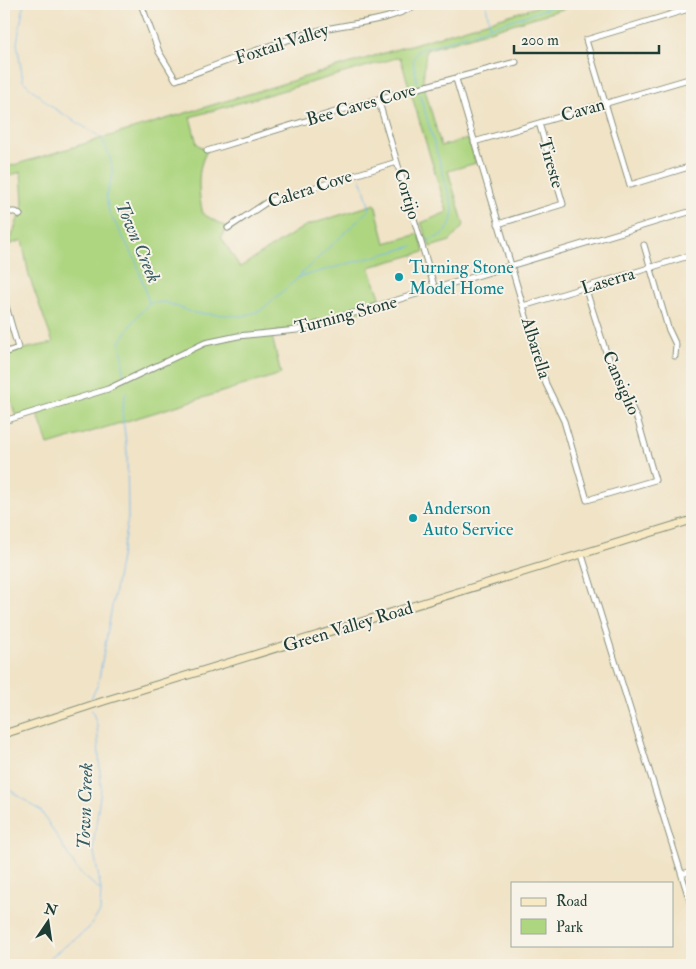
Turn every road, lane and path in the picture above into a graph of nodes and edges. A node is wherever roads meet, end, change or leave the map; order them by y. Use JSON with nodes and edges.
{"nodes":[{"id":1,"x":141,"y":4,"type":"edge"},
{"id":2,"x":417,"y":4,"type":"edge"},
{"id":3,"x":692,"y":8,"type":"edge"},
{"id":4,"x":516,"y":62,"type":"dead end"},
{"id":5,"x":692,"y":78,"type":"edge"},
{"id":6,"x":456,"y":79,"type":"junction"},
{"id":7,"x":378,"y":99,"type":"junction"},
{"id":8,"x":604,"y":104,"type":"junction"},
{"id":9,"x":539,"y":123,"type":"junction"},
{"id":10,"x":474,"y":142,"type":"junction"},
{"id":11,"x":207,"y":151,"type":"dead end"},
{"id":12,"x":397,"y":162,"type":"junction"},
{"id":13,"x":692,"y":166,"type":"edge"},
{"id":14,"x":4,"y":212,"type":"edge"},
{"id":15,"x":692,"y":212,"type":"edge"},
{"id":16,"x":20,"y":215,"type":"dead end"},
{"id":17,"x":498,"y":224,"type":"junction"},
{"id":18,"x":228,"y":228,"type":"dead end"},
{"id":19,"x":644,"y":245,"type":"dead end"},
{"id":20,"x":692,"y":256,"type":"edge"},
{"id":21,"x":511,"y":266,"type":"junction"},
{"id":22,"x":650,"y":268,"type":"junction"},
{"id":23,"x":585,"y":287,"type":"junction"},
{"id":24,"x":435,"y":289,"type":"junction"},
{"id":25,"x":4,"y":299,"type":"edge"},
{"id":26,"x":523,"y":306,"type":"junction"},
{"id":27,"x":4,"y":353,"type":"edge"},
{"id":28,"x":676,"y":356,"type":"dead end"},
{"id":29,"x":4,"y":421,"type":"edge"},
{"id":30,"x":587,"y":500,"type":"joint"},
{"id":31,"x":692,"y":520,"type":"edge"},
{"id":32,"x":582,"y":555,"type":"junction"},
{"id":33,"x":4,"y":734,"type":"edge"},
{"id":34,"x":692,"y":871,"type":"edge"},
{"id":35,"x":682,"y":874,"type":"junction"},
{"id":36,"x":692,"y":908,"type":"edge"}],
"edges":[{"from":1,"to":2,"type":"street","name":"Foxtail Valley"},
{"from":3,"to":8,"type":"street"},
{"from":4,"to":6,"type":"street","name":"Bee Caves Cove"},
{"from":5,"to":8,"type":"street","name":"Cavan"},
{"from":6,"to":7,"type":"street","name":"Bee Caves Cove"},
{"from":6,"to":10,"type":"street","name":"Albarella"},
{"from":7,"to":11,"type":"street","name":"Bee Caves Cove"},
{"from":7,"to":12,"type":"street","name":"Cortijo"},
{"from":8,"to":9,"type":"street","name":"Cavan"},
{"from":8,"to":13,"type":"street"},
{"from":9,"to":10,"type":"street","name":"Cavan"},
{"from":9,"to":17,"type":"street","name":"Tireste"},
{"from":10,"to":17,"type":"street","name":"Albarella"},
{"from":12,"to":18,"type":"street","name":"Calera Cove"},
{"from":12,"to":24,"type":"street","name":"Cortijo"},
{"from":14,"to":16,"type":"street"},
{"from":15,"to":21,"type":"street","name":"Turning Stone"},
{"from":17,"to":21,"type":"street","name":"Albarella"},
{"from":19,"to":22,"type":"street"},
{"from":20,"to":22,"type":"street","name":"Laserra"},
{"from":21,"to":24,"type":"street","name":"Turning Stone"},
{"from":21,"to":26,"type":"street","name":"Albarella"},
{"from":22,"to":23,"type":"street","name":"Laserra"},
{"from":22,"to":28,"type":"street"},
{"from":23,"to":26,"type":"street","name":"Laserra"},
{"from":23,"to":30,"type":"street","name":"Cansiglio"},
{"from":24,"to":29,"type":"street","name":"Turning Stone"},
{"from":25,"to":27,"type":"street"},
{"from":26,"to":30,"type":"street","name":"Albarella"},
{"from":31,"to":32,"type":"street","name":"Green Valley Road"},
{"from":32,"to":33,"type":"street","name":"Green Valley Road"},
{"from":32,"to":35,"type":"street"},
{"from":34,"to":35,"type":"street"},
{"from":35,"to":36,"type":"street"}]}
